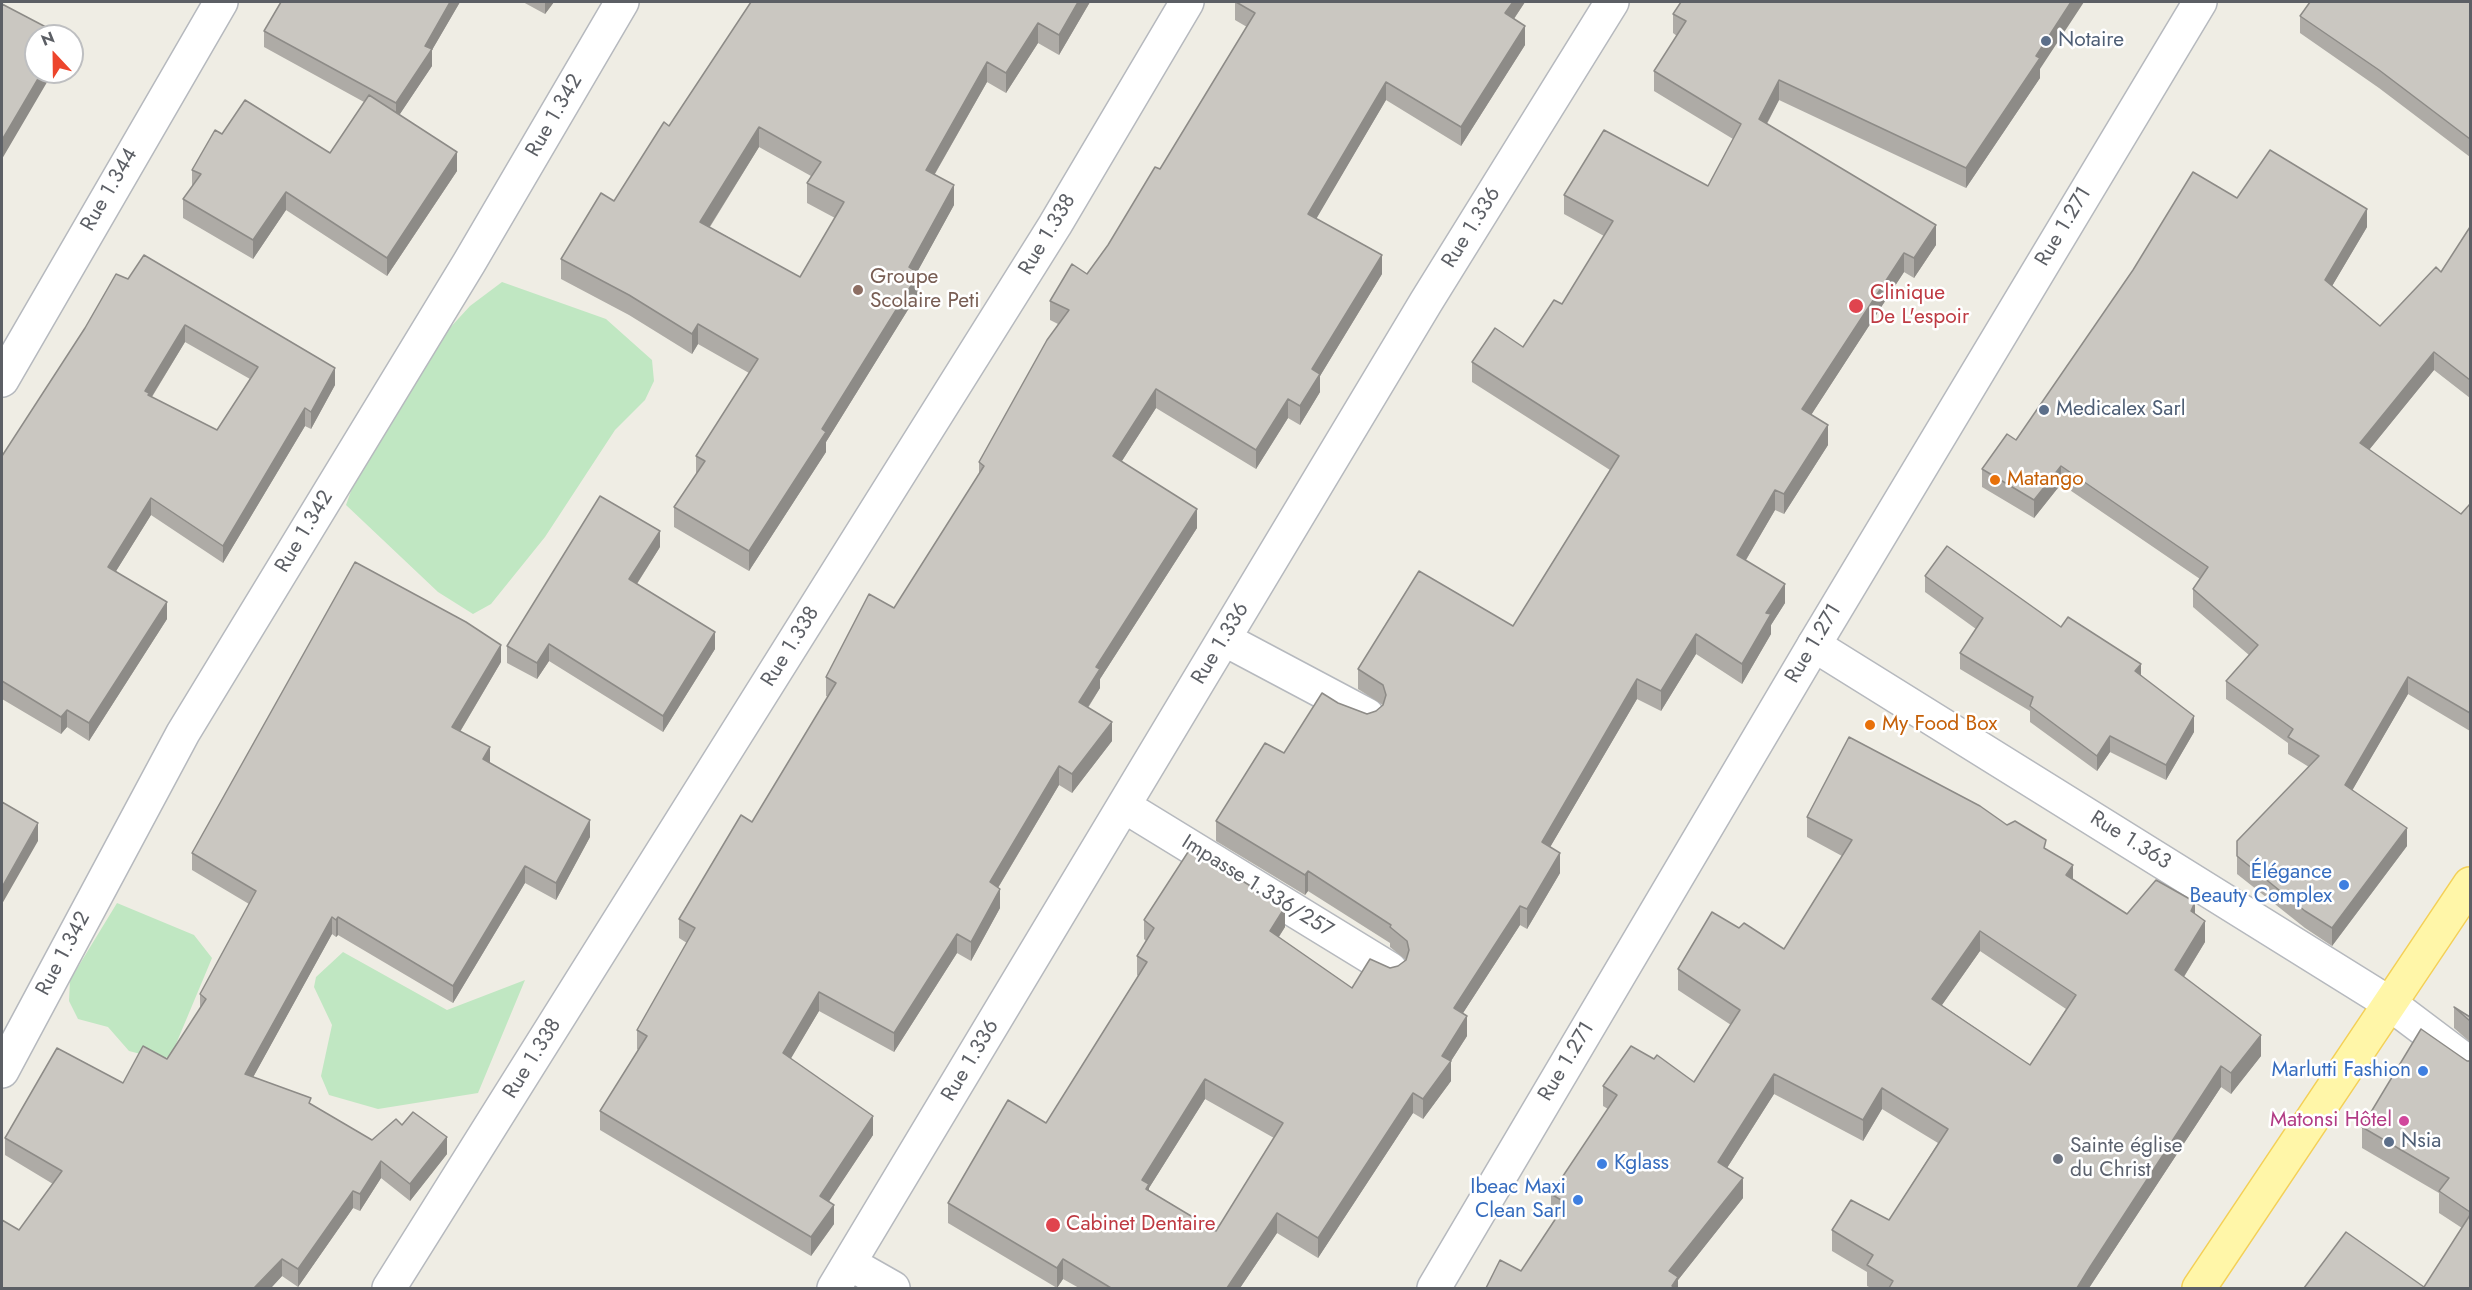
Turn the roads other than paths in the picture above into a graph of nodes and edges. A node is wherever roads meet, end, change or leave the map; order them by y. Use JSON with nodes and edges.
{"nodes":[{"id":1,"x":221,"y":2,"type":"edge"},
{"id":2,"x":622,"y":2,"type":"edge"},
{"id":3,"x":1187,"y":2,"type":"edge"},
{"id":4,"x":1612,"y":2,"type":"edge"},
{"id":5,"x":2200,"y":2,"type":"edge"},
{"id":6,"x":2,"y":380,"type":"edge"},
{"id":7,"x":1224,"y":639,"type":"junction"},
{"id":8,"x":1814,"y":645,"type":"junction"},
{"id":9,"x":1367,"y":715,"type":"edge"},
{"id":10,"x":1124,"y":806,"type":"junction"},
{"id":11,"x":2470,"y":884,"type":"edge"},
{"id":12,"x":1390,"y":969,"type":"edge"},
{"id":13,"x":2389,"y":1003,"type":"junction"},
{"id":14,"x":2470,"y":1064,"type":"edge"},
{"id":15,"x":2,"y":1071,"type":"edge"},
{"id":16,"x":841,"y":1276,"type":"edge"},
{"id":17,"x":389,"y":1288,"type":"edge"},
{"id":18,"x":893,"y":1288,"type":"edge"},
{"id":19,"x":1434,"y":1288,"type":"edge"},
{"id":20,"x":2199,"y":1288,"type":"edge"}],
"edges":[{"from":1,"to":6,"type":"street","name":"Rue 1.344"},
{"from":2,"to":15,"type":"street","name":"Rue 1.342"},
{"from":3,"to":17,"type":"street","name":"Rue 1.338"},
{"from":4,"to":7,"type":"street","name":"Rue 1.336"},
{"from":5,"to":8,"type":"street","name":"Rue 1.271"},
{"from":7,"to":9,"type":"street"},
{"from":7,"to":10,"type":"street","name":"Rue 1.336"},
{"from":8,"to":13,"type":"street","name":"Rue 1.363"},
{"from":8,"to":19,"type":"street","name":"Rue 1.271"},
{"from":10,"to":12,"type":"street","name":"Impasse 1.336/257"},
{"from":10,"to":16,"type":"street","name":"Rue 1.336"},
{"from":11,"to":13,"type":"main road"},
{"from":13,"to":14,"type":"street","name":"Rue 1.363"},
{"from":13,"to":20,"type":"main road"},
{"from":16,"to":18,"type":"street"}]}
